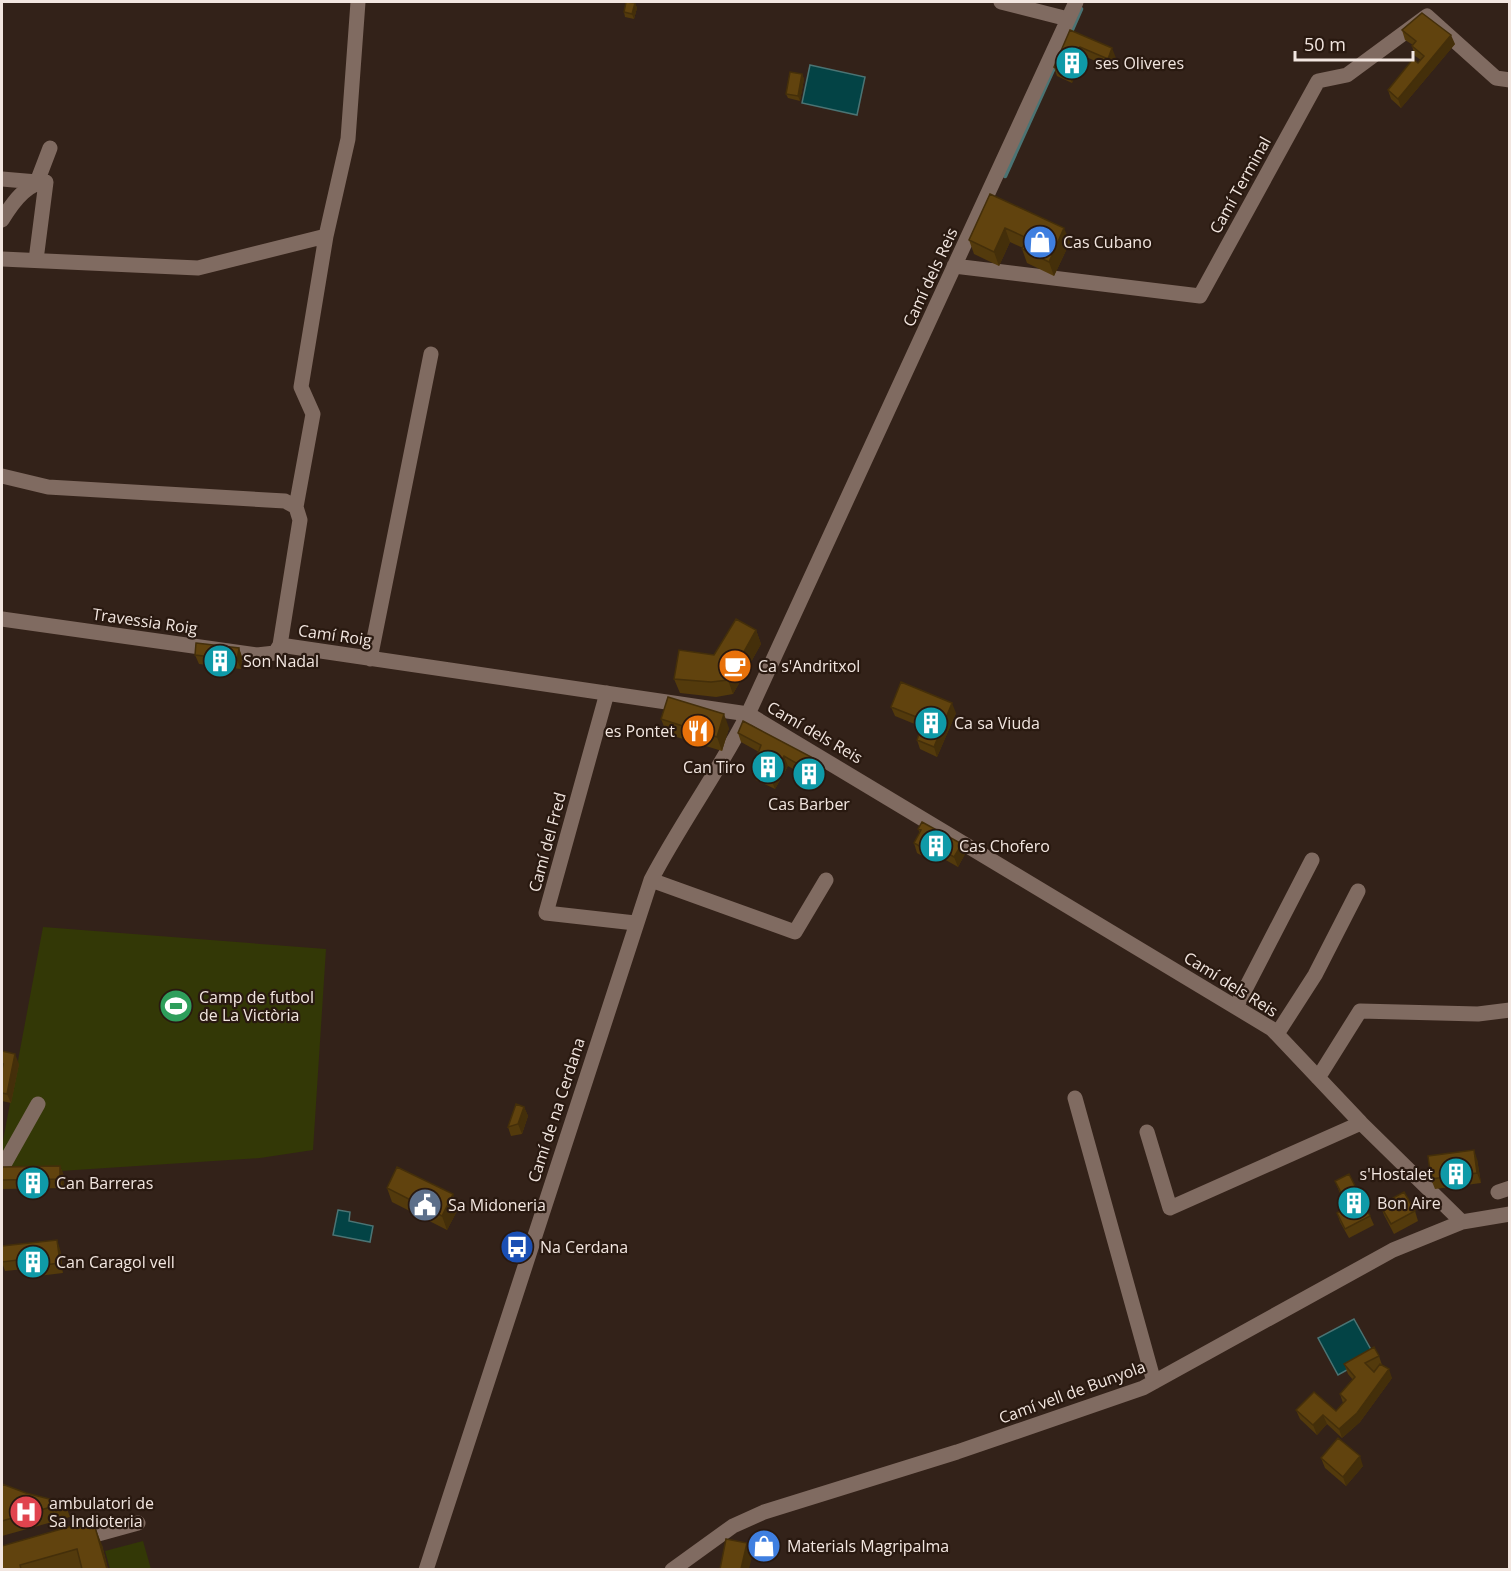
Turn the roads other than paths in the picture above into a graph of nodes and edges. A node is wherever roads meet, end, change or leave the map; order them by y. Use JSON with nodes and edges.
{"nodes":[{"id":1,"x":358,"y":2,"type":"edge"},
{"id":2,"x":1001,"y":2,"type":"edge"},
{"id":3,"x":1076,"y":2,"type":"edge"},
{"id":4,"x":1068,"y":19,"type":"junction"},
{"id":5,"x":1509,"y":80,"type":"edge"},
{"id":6,"x":50,"y":148,"type":"dead end"},
{"id":7,"x":2,"y":179,"type":"edge"},
{"id":8,"x":37,"y":182,"type":"junction"},
{"id":9,"x":2,"y":220,"type":"edge"},
{"id":10,"x":326,"y":236,"type":"junction"},
{"id":11,"x":2,"y":259,"type":"edge"},
{"id":12,"x":36,"y":260,"type":"junction"},
{"id":13,"x":954,"y":266,"type":"junction"},
{"id":14,"x":431,"y":354,"type":"dead end"},
{"id":15,"x":2,"y":477,"type":"edge"},
{"id":16,"x":296,"y":507,"type":"junction"},
{"id":17,"x":2,"y":619,"type":"edge"},
{"id":18,"x":280,"y":645,"type":"junction"},
{"id":19,"x":370,"y":658,"type":"junction"},
{"id":20,"x":606,"y":693,"type":"junction"},
{"id":21,"x":748,"y":714,"type":"junction"},
{"id":22,"x":1312,"y":860,"type":"dead end"},
{"id":23,"x":651,"y":880,"type":"junction"},
{"id":24,"x":826,"y":880,"type":"dead end"},
{"id":25,"x":1358,"y":891,"type":"dead end"},
{"id":26,"x":635,"y":923,"type":"junction"},
{"id":27,"x":1236,"y":1007,"type":"junction"},
{"id":28,"x":1509,"y":1010,"type":"edge"},
{"id":29,"x":1277,"y":1034,"type":"junction"},
{"id":30,"x":1318,"y":1078,"type":"junction"},
{"id":31,"x":1075,"y":1098,"type":"dead end"},
{"id":32,"x":38,"y":1104,"type":"dead end"},
{"id":33,"x":1360,"y":1123,"type":"junction"},
{"id":34,"x":1147,"y":1132,"type":"dead end"},
{"id":35,"x":2,"y":1168,"type":"edge"},
{"id":36,"x":1509,"y":1214,"type":"edge"},
{"id":37,"x":1462,"y":1222,"type":"junction"},
{"id":38,"x":1154,"y":1382,"type":"junction"},
{"id":39,"x":138,"y":1524,"type":"dead end"},
{"id":40,"x":68,"y":1542,"type":"edge"},
{"id":41,"x":426,"y":1569,"type":"edge"},
{"id":42,"x":672,"y":1569,"type":"edge"}],
"edges":[{"from":1,"to":10,"type":"street","name":"Camí Roig"},
{"from":2,"to":4,"type":"street"},
{"from":3,"to":4,"type":"street","name":"Camí dels Reis"},
{"from":4,"to":13,"type":"street","name":"Camí dels Reis"},
{"from":5,"to":13,"type":"street","name":"Camí Terminal"},
{"from":6,"to":8,"type":"street"},
{"from":7,"to":8,"type":"street"},
{"from":8,"to":9,"type":"street"},
{"from":8,"to":12,"type":"street"},
{"from":10,"to":12,"type":"street"},
{"from":10,"to":16,"type":"street","name":"Camí Roig"},
{"from":11,"to":12,"type":"street"},
{"from":13,"to":21,"type":"street","name":"Camí dels Reis"},
{"from":14,"to":19,"type":"street"},
{"from":15,"to":16,"type":"street"},
{"from":16,"to":18,"type":"street","name":"Camí Roig"},
{"from":17,"to":18,"type":"street","name":"Travessia Roig"},
{"from":18,"to":19,"type":"street","name":"Camí Roig"},
{"from":19,"to":20,"type":"street","name":"Camí Roig"},
{"from":20,"to":21,"type":"street","name":"Camí Roig"},
{"from":20,"to":26,"type":"street","name":"Camí del Fred"},
{"from":21,"to":23,"type":"street","name":"Camí de na Cerdana"},
{"from":21,"to":27,"type":"street","name":"Camí dels Reis"},
{"from":22,"to":27,"type":"street"},
{"from":23,"to":24,"type":"street"},
{"from":23,"to":26,"type":"street","name":"Camí de na Cerdana"},
{"from":25,"to":29,"type":"street"},
{"from":26,"to":41,"type":"street","name":"Camí de na Cerdana"},
{"from":27,"to":29,"type":"street","name":"Camí dels Reis"},
{"from":28,"to":30,"type":"street"},
{"from":29,"to":30,"type":"street","name":"Camí dels Reis"},
{"from":30,"to":33,"type":"street","name":"Camí dels Reis"},
{"from":31,"to":38,"type":"street"},
{"from":32,"to":35,"type":"street"},
{"from":33,"to":34,"type":"street"},
{"from":33,"to":37,"type":"street","name":"Camí dels Reis"},
{"from":36,"to":37,"type":"street","name":"Camí vell de Bunyola"},
{"from":37,"to":38,"type":"street","name":"Camí vell de Bunyola"},
{"from":38,"to":42,"type":"street","name":"Camí vell de Bunyola"},
{"from":39,"to":40,"type":"street"}]}
